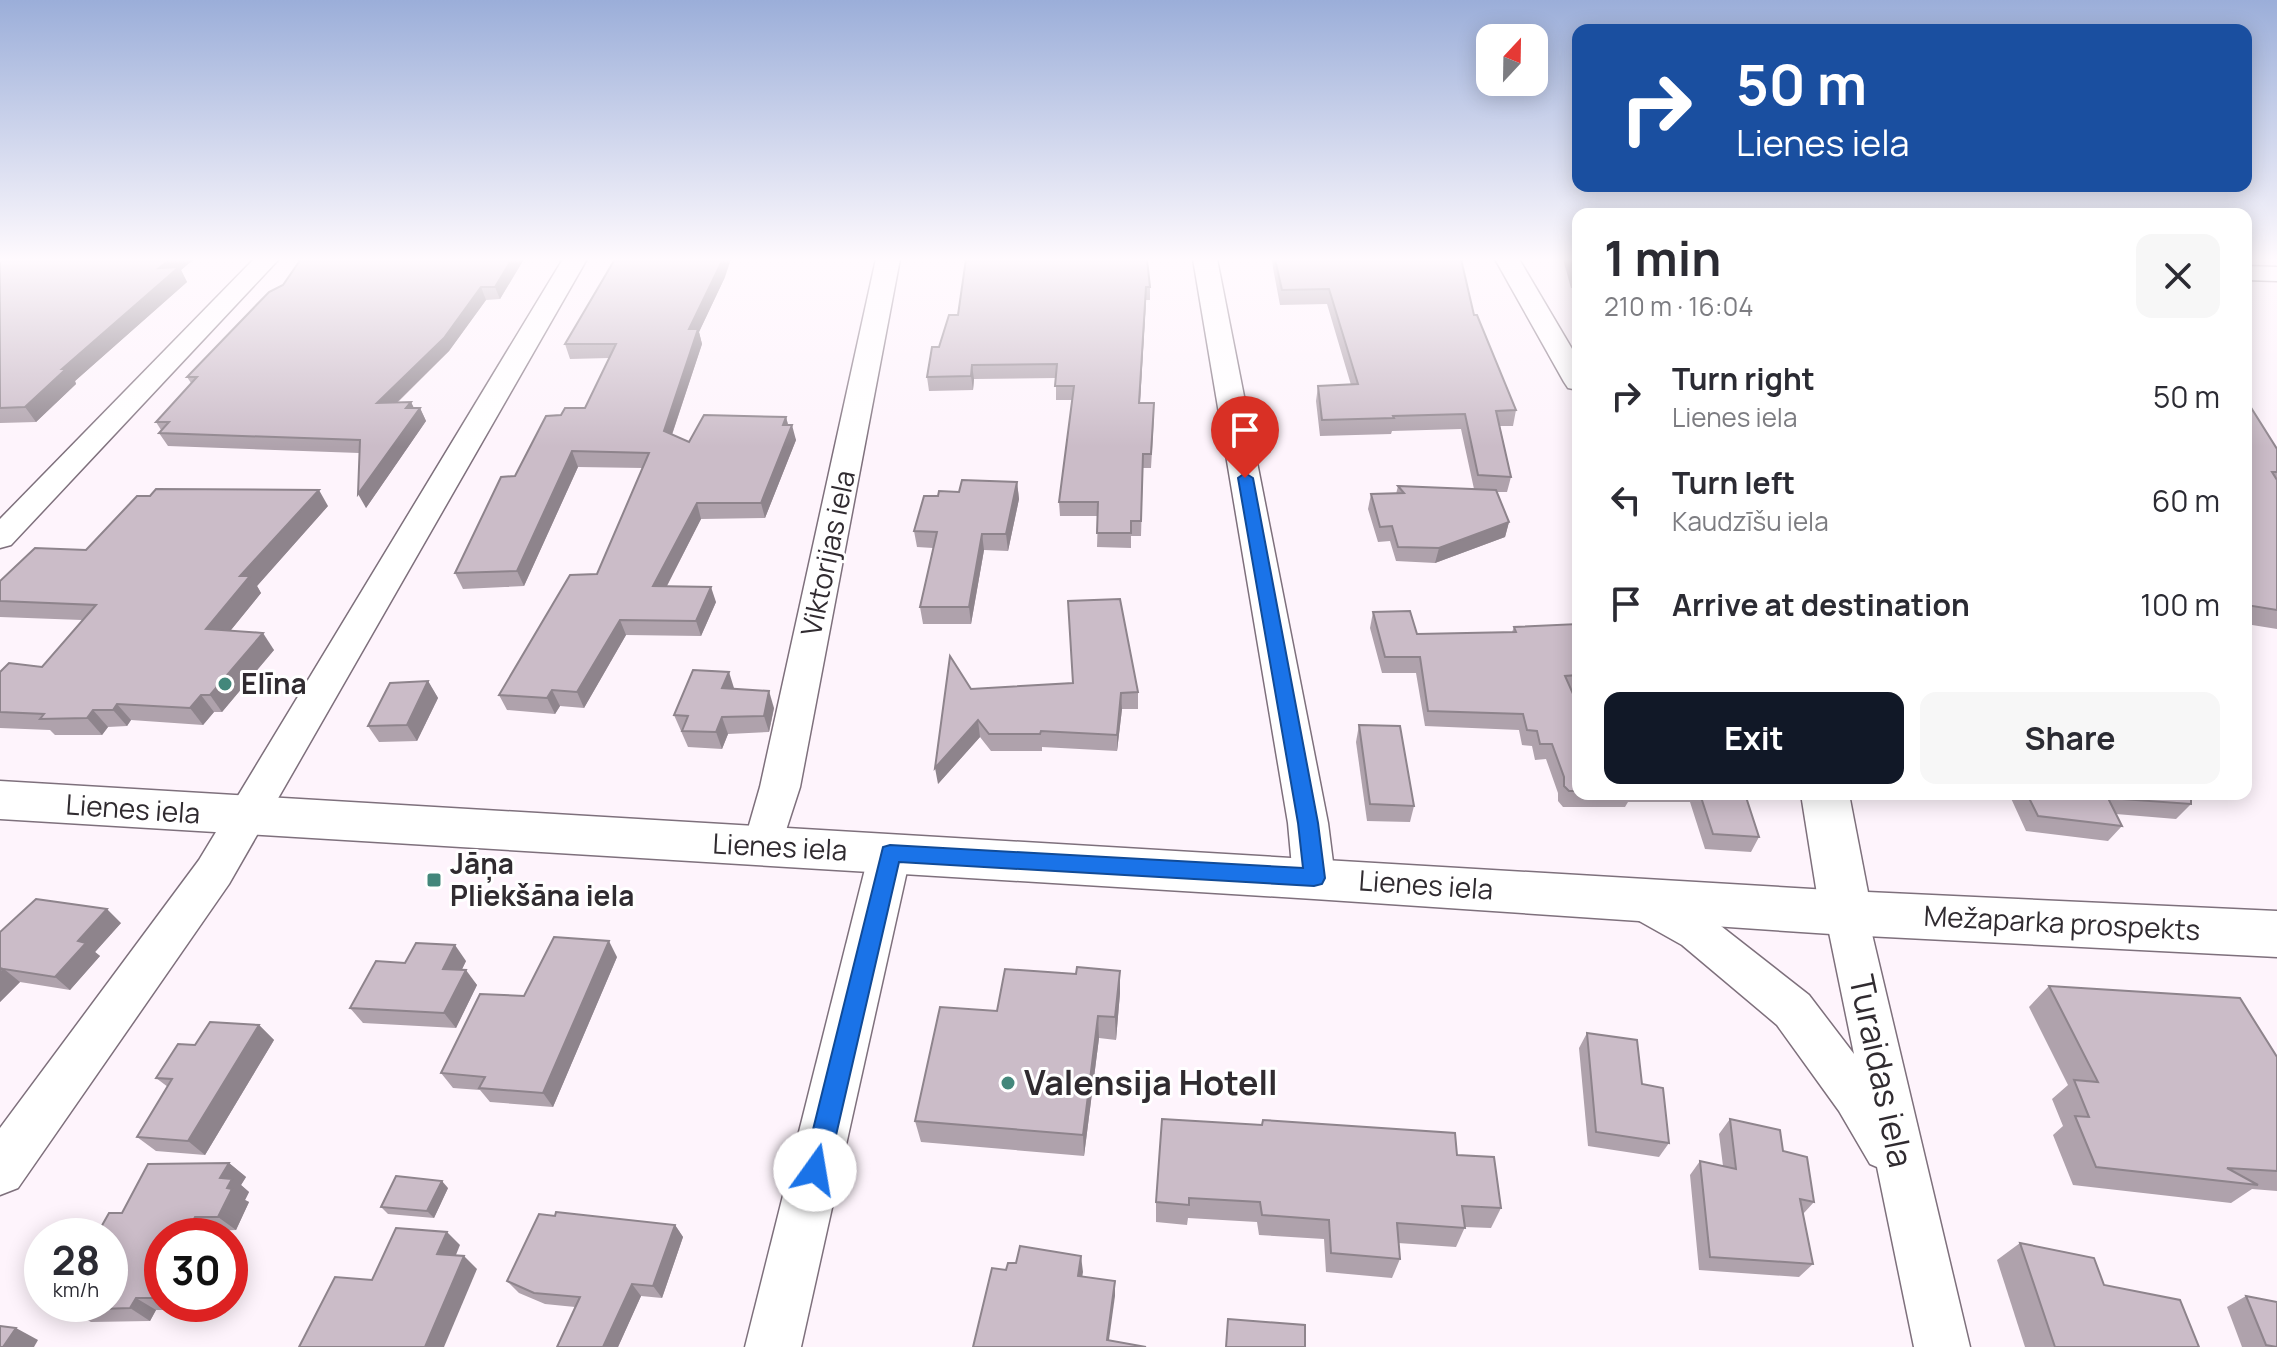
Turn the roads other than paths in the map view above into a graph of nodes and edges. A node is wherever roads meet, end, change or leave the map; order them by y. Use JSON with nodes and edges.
{"nodes":[{"id":1,"x":207,"y":322,"type":"edge"},
{"id":2,"x":538,"y":322,"type":"edge"},
{"id":3,"x":875,"y":322,"type":"edge"},
{"id":4,"x":1216,"y":322,"type":"edge"},
{"id":5,"x":1543,"y":322,"type":"edge"},
{"id":6,"x":1572,"y":372,"type":"edge"},
{"id":7,"x":0,"y":538,"type":"edge"},
{"id":8,"x":0,"y":800,"type":"edge"},
{"id":9,"x":1826,"y":800,"type":"edge"},
{"id":10,"x":245,"y":816,"type":"junction"},
{"id":11,"x":763,"y":846,"type":"junction"},
{"id":12,"x":890,"y":853,"type":"junction"},
{"id":13,"x":1314,"y":878,"type":"junction"},
{"id":14,"x":1638,"y":899,"type":"junction"},
{"id":15,"x":1846,"y":913,"type":"junction"},
{"id":16,"x":2277,"y":934,"type":"edge"},
{"id":17,"x":1902,"y":1169,"type":"junction"},
{"id":18,"x":0,"y":1170,"type":"edge"},
{"id":19,"x":773,"y":1347,"type":"edge"},
{"id":20,"x":1942,"y":1347,"type":"edge"}],
"edges":[{"from":1,"to":7,"type":"street"},
{"from":2,"to":10,"type":"street"},
{"from":3,"to":11,"type":"street","name":"Viktorijas iela"},
{"from":4,"to":13,"type":"street"},
{"from":5,"to":6,"type":"street"},
{"from":8,"to":10,"type":"main road","name":"Lienes iela"},
{"from":9,"to":15,"type":"main road","name":"Turaidas iela"},
{"from":10,"to":11,"type":"main road","name":"Lienes iela"},
{"from":10,"to":18,"type":"street"},
{"from":11,"to":12,"type":"main road","name":"Lienes iela"},
{"from":12,"to":13,"type":"main road","name":"Lienes iela"},
{"from":12,"to":19,"type":"street"},
{"from":13,"to":14,"type":"main road","name":"Lienes iela"},
{"from":14,"to":15,"type":"main road","name":"Lienes iela"},
{"from":14,"to":17,"type":"street"},
{"from":15,"to":16,"type":"main road","name":"Mežaparka prospekts"},
{"from":15,"to":17,"type":"street","name":"Turaidas iela"},
{"from":17,"to":20,"type":"street","name":"Turaidas iela"}]}
